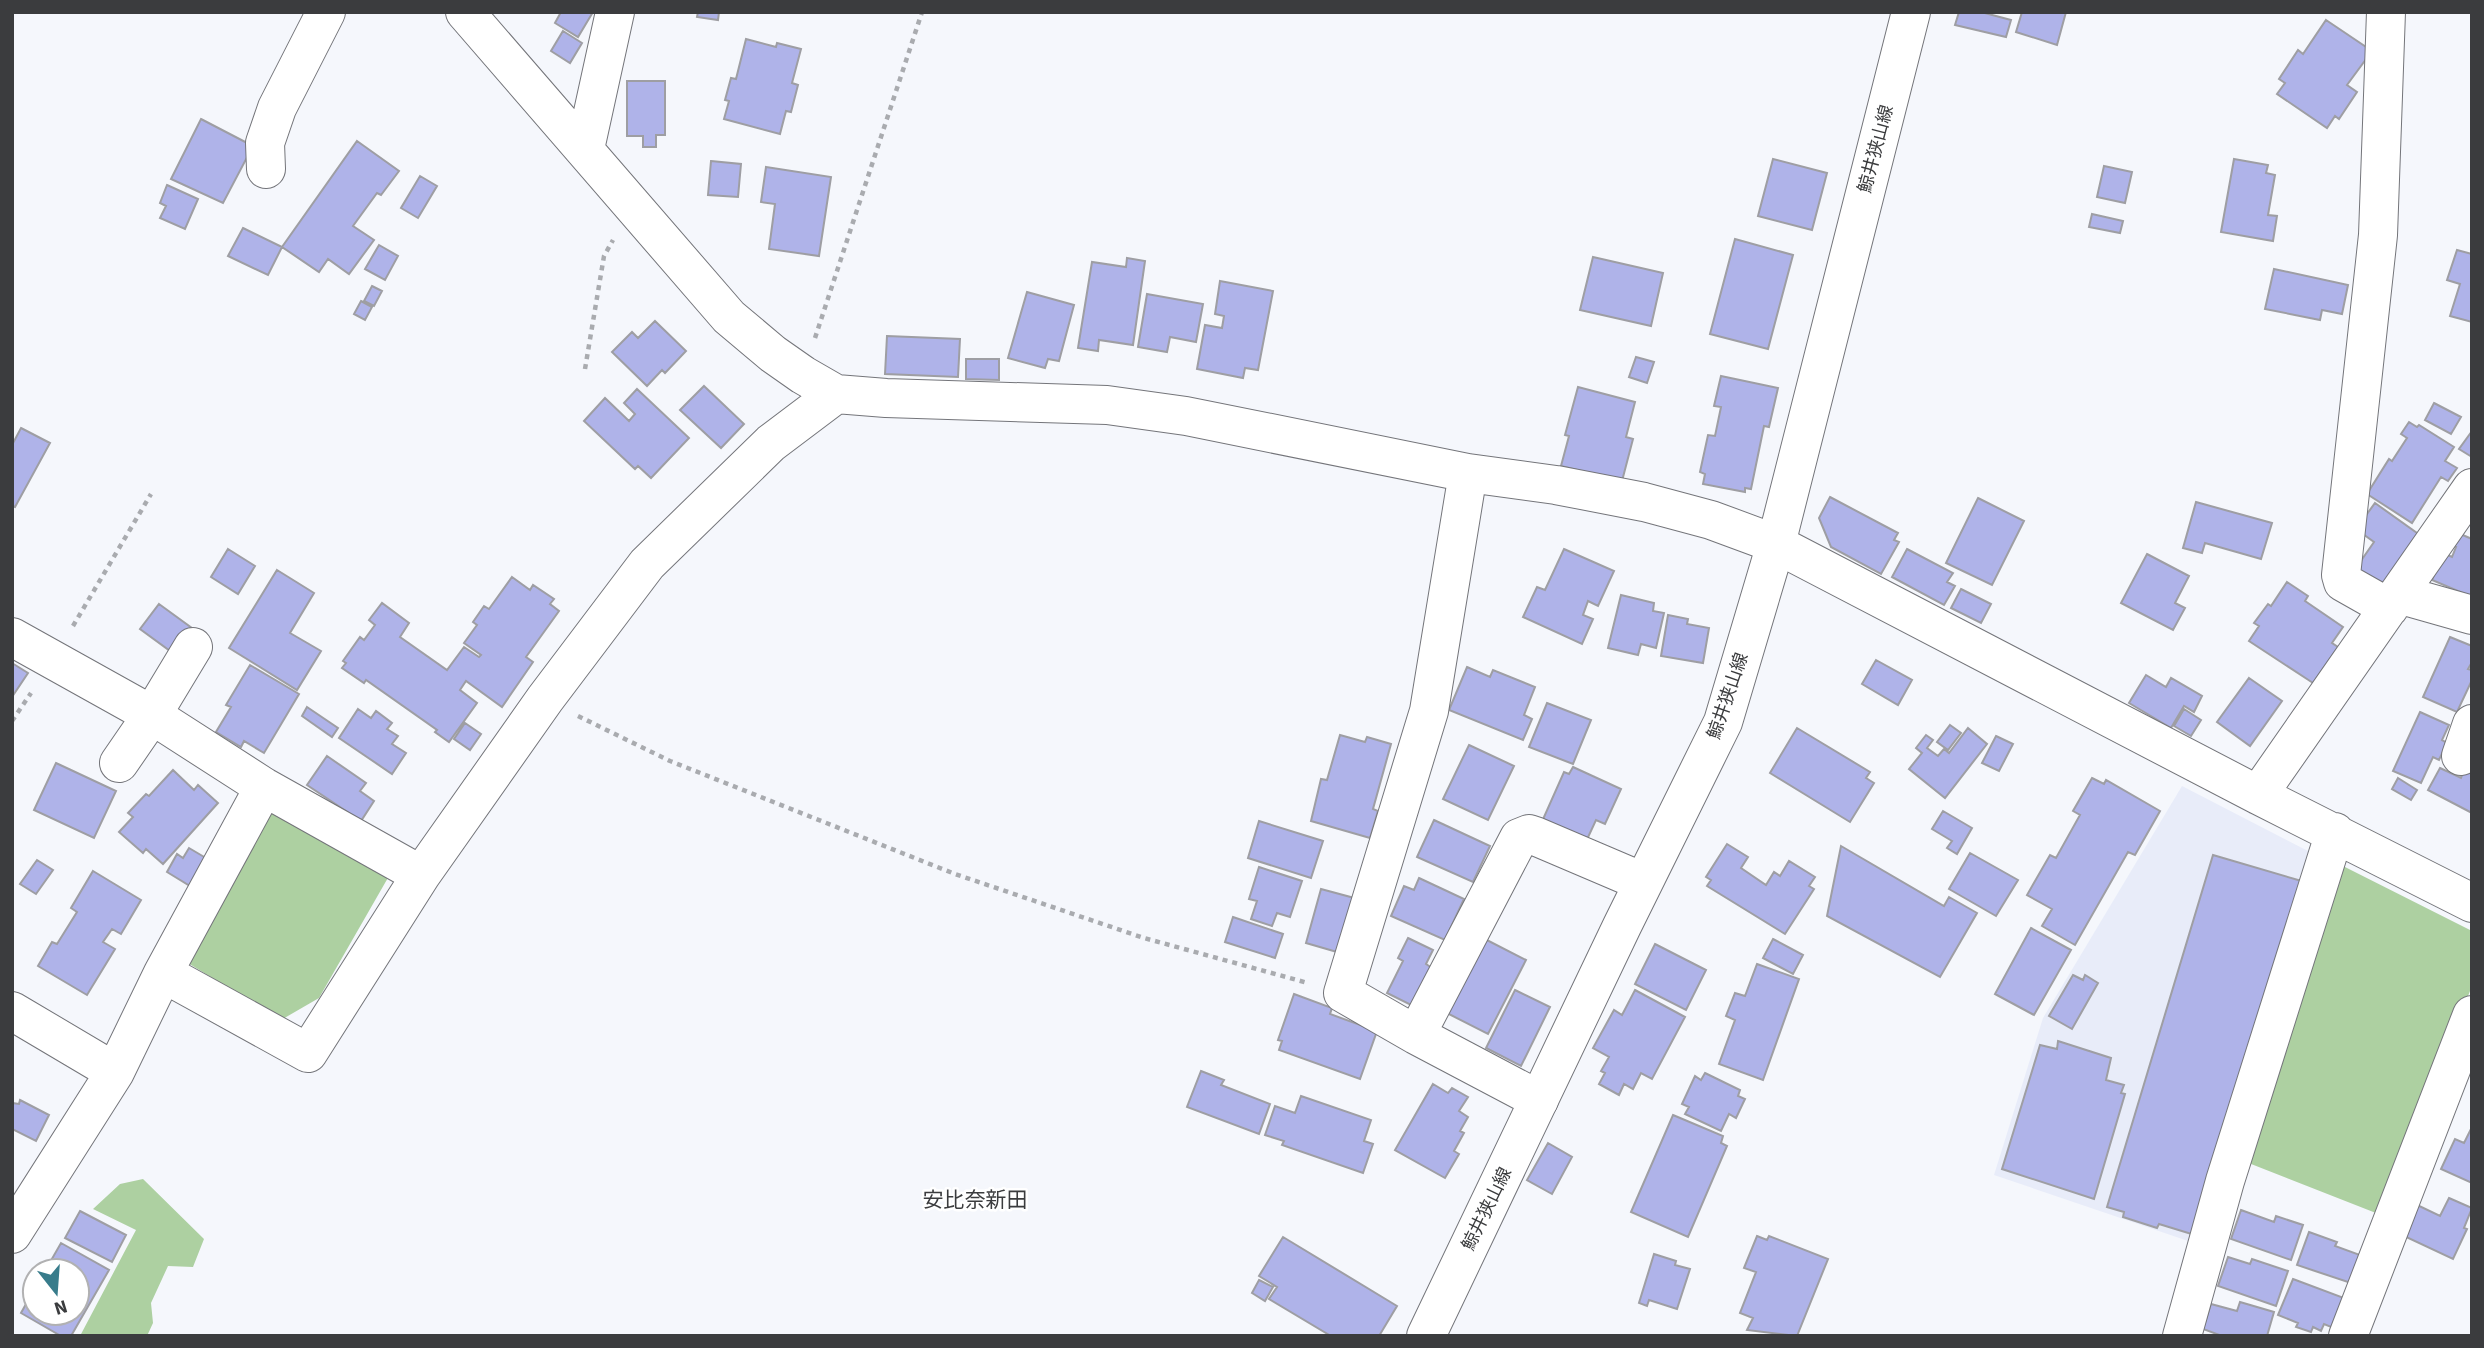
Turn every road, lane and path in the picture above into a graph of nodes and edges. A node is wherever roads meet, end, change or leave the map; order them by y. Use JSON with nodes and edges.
{"nodes":[{"id":1,"x":326,"y":12,"type":"edge"},
{"id":2,"x":465,"y":12,"type":"edge"},
{"id":3,"x":615,"y":12,"type":"edge"},
{"id":4,"x":922,"y":12,"type":"edge"},
{"id":5,"x":1910,"y":12,"type":"edge"},
{"id":6,"x":2386,"y":12,"type":"edge"},
{"id":7,"x":585,"y":149,"type":"junction"},
{"id":8,"x":266,"y":169,"type":"dead end"},
{"id":9,"x":632,"y":202,"type":"junction"},
{"id":10,"x":585,"y":369,"type":"dead end"},
{"id":11,"x":803,"y":375,"type":"junction"},
{"id":12,"x":836,"y":394,"type":"junction"},
{"id":13,"x":1468,"y":473,"type":"junction"},
{"id":14,"x":2472,"y":488,"type":"edge"},
{"id":15,"x":151,"y":494,"type":"dead end"},
{"id":16,"x":1776,"y":544,"type":"junction"},
{"id":17,"x":2394,"y":601,"type":"junction"},
{"id":18,"x":2472,"y":615,"type":"edge"},
{"id":19,"x":12,"y":637,"type":"edge"},
{"id":20,"x":193,"y":647,"type":"dead end"},
{"id":21,"x":53,"y":659,"type":"junction"},
{"id":22,"x":545,"y":699,"type":"junction"},
{"id":23,"x":152,"y":715,"type":"junction"},
{"id":24,"x":12,"y":721,"type":"edge"},
{"id":25,"x":119,"y":763,"type":"dead end"},
{"id":26,"x":264,"y":787,"type":"junction"},
{"id":27,"x":2258,"y":795,"type":"junction"},
{"id":28,"x":2335,"y":832,"type":"junction"},
{"id":29,"x":421,"y":875,"type":"junction"},
{"id":30,"x":1643,"y":882,"type":"junction"},
{"id":31,"x":2472,"y":903,"type":"edge"},
{"id":32,"x":163,"y":973,"type":"junction"},
{"id":33,"x":1343,"y":993,"type":"junction"},
{"id":34,"x":12,"y":1011,"type":"edge"},
{"id":35,"x":2472,"y":1015,"type":"edge"},
{"id":36,"x":1416,"y":1035,"type":"junction"},
{"id":37,"x":115,"y":1072,"type":"junction"},
{"id":38,"x":1539,"y":1100,"type":"junction"},
{"id":39,"x":12,"y":1234,"type":"edge"},
{"id":40,"x":1426,"y":1336,"type":"edge"},
{"id":41,"x":2182,"y":1336,"type":"edge"},
{"id":42,"x":2348,"y":1336,"type":"edge"}],
"edges":[{"from":1,"to":8,"type":"street"},
{"from":2,"to":7,"type":"street"},
{"from":3,"to":7,"type":"street"},
{"from":4,"to":11,"type":"path"},
{"from":5,"to":16,"type":"street","name":"鯨井狭山線"},
{"from":6,"to":17,"type":"street"},
{"from":7,"to":9,"type":"street"},
{"from":9,"to":10,"type":"path"},
{"from":9,"to":11,"type":"street"},
{"from":11,"to":12,"type":"street"},
{"from":12,"to":13,"type":"street"},
{"from":12,"to":22,"type":"street"},
{"from":13,"to":16,"type":"street"},
{"from":13,"to":33,"type":"street"},
{"from":14,"to":17,"type":"street"},
{"from":15,"to":21,"type":"path"},
{"from":16,"to":27,"type":"street"},
{"from":16,"to":30,"type":"street","name":"鯨井狭山線"},
{"from":17,"to":18,"type":"street"},
{"from":17,"to":27,"type":"street"},
{"from":19,"to":21,"type":"street"},
{"from":20,"to":23,"type":"street"},
{"from":21,"to":23,"type":"street"},
{"from":21,"to":24,"type":"path"},
{"from":22,"to":29,"type":"street"},
{"from":22,"to":33,"type":"path"},
{"from":23,"to":25,"type":"street"},
{"from":23,"to":26,"type":"street"},
{"from":26,"to":29,"type":"street"},
{"from":26,"to":32,"type":"street"},
{"from":27,"to":28,"type":"street"},
{"from":28,"to":31,"type":"street"},
{"from":28,"to":41,"type":"street"},
{"from":29,"to":32,"type":"street"},
{"from":30,"to":36,"type":"street"},
{"from":30,"to":38,"type":"street","name":"鯨井狭山線"},
{"from":32,"to":37,"type":"street"},
{"from":33,"to":36,"type":"street"},
{"from":34,"to":37,"type":"street"},
{"from":35,"to":42,"type":"street"},
{"from":36,"to":38,"type":"street"},
{"from":37,"to":39,"type":"street"},
{"from":38,"to":40,"type":"street","name":"鯨井狭山線"}]}
